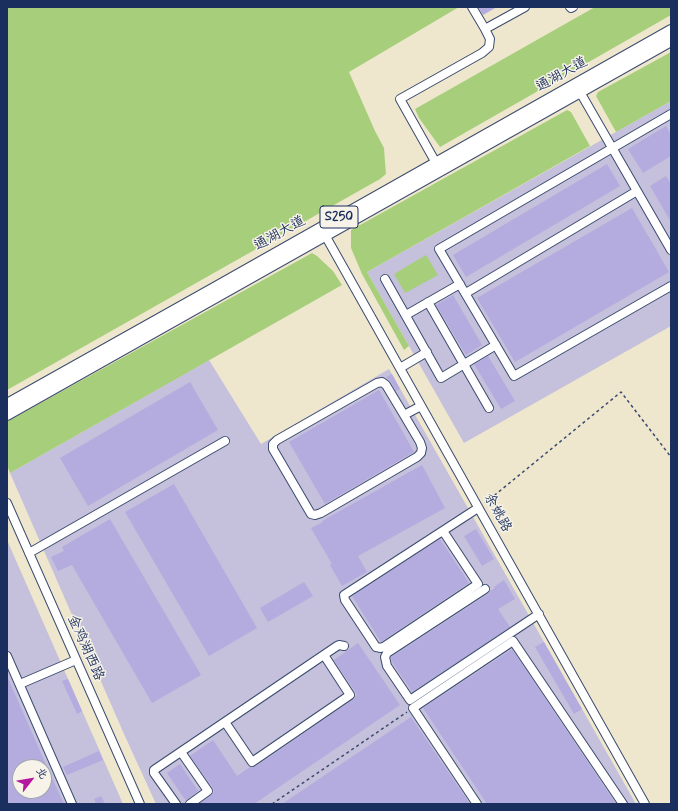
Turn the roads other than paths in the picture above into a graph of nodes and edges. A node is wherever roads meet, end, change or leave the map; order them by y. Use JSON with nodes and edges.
{"nodes":[{"id":1,"x":472,"y":7,"type":"edge"},
{"id":2,"x":525,"y":7,"type":"edge"},
{"id":3,"x":485,"y":30,"type":"junction"},
{"id":4,"x":671,"y":30,"type":"edge"},
{"id":5,"x":671,"y":41,"type":"edge"},
{"id":6,"x":580,"y":92,"type":"junction"},
{"id":7,"x":671,"y":114,"type":"edge"},
{"id":8,"x":612,"y":148,"type":"junction"},
{"id":9,"x":436,"y":163,"type":"junction"},
{"id":10,"x":637,"y":191,"type":"junction"},
{"id":11,"x":325,"y":235,"type":"junction"},
{"id":12,"x":671,"y":250,"type":"edge"},
{"id":13,"x":385,"y":279,"type":"dead end"},
{"id":14,"x":460,"y":284,"type":"junction"},
{"id":15,"x":671,"y":286,"type":"edge"},
{"id":16,"x":466,"y":293,"type":"junction"},
{"id":17,"x":428,"y":302,"type":"junction"},
{"id":18,"x":406,"y":315,"type":"junction"},
{"id":19,"x":496,"y":345,"type":"junction"},
{"id":20,"x":427,"y":352,"type":"junction"},
{"id":21,"x":464,"y":364,"type":"junction"},
{"id":22,"x":400,"y":368,"type":"junction"},
{"id":23,"x":7,"y":404,"type":"edge"},
{"id":24,"x":421,"y":406,"type":"junction"},
{"id":25,"x":490,"y":408,"type":"dead end"},
{"id":26,"x":7,"y":415,"type":"edge"},
{"id":27,"x":404,"y":415,"type":"junction"},
{"id":28,"x":225,"y":441,"type":"dead end"},
{"id":29,"x":7,"y":503,"type":"edge"},
{"id":30,"x":478,"y":508,"type":"junction"},
{"id":31,"x":443,"y":531,"type":"junction"},
{"id":32,"x":29,"y":553,"type":"junction"},
{"id":33,"x":485,"y":589,"type":"dead end"},
{"id":34,"x":538,"y":614,"type":"junction"},
{"id":35,"x":344,"y":646,"type":"dead end"},
{"id":36,"x":324,"y":655,"type":"junction"},
{"id":37,"x":7,"y":656,"type":"edge"},
{"id":38,"x":76,"y":660,"type":"junction"},
{"id":39,"x":20,"y":684,"type":"junction"},
{"id":40,"x":225,"y":722,"type":"junction"},
{"id":41,"x":181,"y":752,"type":"junction"},
{"id":42,"x":72,"y":804,"type":"edge"},
{"id":43,"x":140,"y":804,"type":"edge"},
{"id":44,"x":176,"y":804,"type":"edge"},
{"id":45,"x":190,"y":804,"type":"edge"},
{"id":46,"x":477,"y":804,"type":"edge"},
{"id":47,"x":623,"y":804,"type":"edge"},
{"id":48,"x":645,"y":804,"type":"edge"}],
"edges":[{"from":1,"to":3,"type":"street"},
{"from":2,"to":3,"type":"street"},
{"from":3,"to":9,"type":"street"},
{"from":4,"to":9,"type":"main road","name":"通湖大道","number":"S250"},
{"from":5,"to":6,"type":"main road","name":"通湖大道","number":"S250"},
{"from":6,"to":8,"type":"street"},
{"from":6,"to":11,"type":"main road","name":"通湖大道","number":"S250"},
{"from":7,"to":8,"type":"street"},
{"from":8,"to":10,"type":"street"},
{"from":8,"to":14,"type":"street"},
{"from":9,"to":23,"type":"main road","name":"通湖大道","number":"S250"},
{"from":10,"to":12,"type":"street"},
{"from":10,"to":16,"type":"street"},
{"from":11,"to":22,"type":"street","name":"余姚路"},
{"from":11,"to":26,"type":"main road","name":"通湖大道","number":"S250"},
{"from":13,"to":18,"type":"street"},
{"from":14,"to":16,"type":"street"},
{"from":14,"to":17,"type":"street"},
{"from":15,"to":19,"type":"street"},
{"from":16,"to":19,"type":"street"},
{"from":17,"to":18,"type":"street"},
{"from":17,"to":21,"type":"street"},
{"from":18,"to":20,"type":"street"},
{"from":19,"to":21,"type":"street"},
{"from":20,"to":21,"type":"street"},
{"from":20,"to":22,"type":"street"},
{"from":21,"to":25,"type":"street"},
{"from":22,"to":24,"type":"street","name":"余姚路"},
{"from":24,"to":27,"type":"street"},
{"from":24,"to":30,"type":"street","name":"余姚路"},
{"from":27,"to":27,"type":"street"},
{"from":28,"to":32,"type":"street"},
{"from":29,"to":32,"type":"street","name":"金鸡湖西路"},
{"from":30,"to":31,"type":"street"},
{"from":30,"to":34,"type":"street","name":"余姚路"},
{"from":31,"to":31,"type":"street"},
{"from":32,"to":38,"type":"street","name":"金鸡湖西路"},
{"from":33,"to":34,"type":"street"},
{"from":34,"to":48,"type":"street","name":"余姚路"},
{"from":35,"to":36,"type":"street"},
{"from":36,"to":40,"type":"street"},
{"from":36,"to":40,"type":"street"},
{"from":37,"to":39,"type":"street"},
{"from":38,"to":39,"type":"street"},
{"from":38,"to":43,"type":"street","name":"金鸡湖西路"},
{"from":39,"to":42,"type":"street"},
{"from":40,"to":41,"type":"street"},
{"from":41,"to":44,"type":"street"},
{"from":41,"to":45,"type":"street"},
{"from":46,"to":47,"type":"street"}]}
